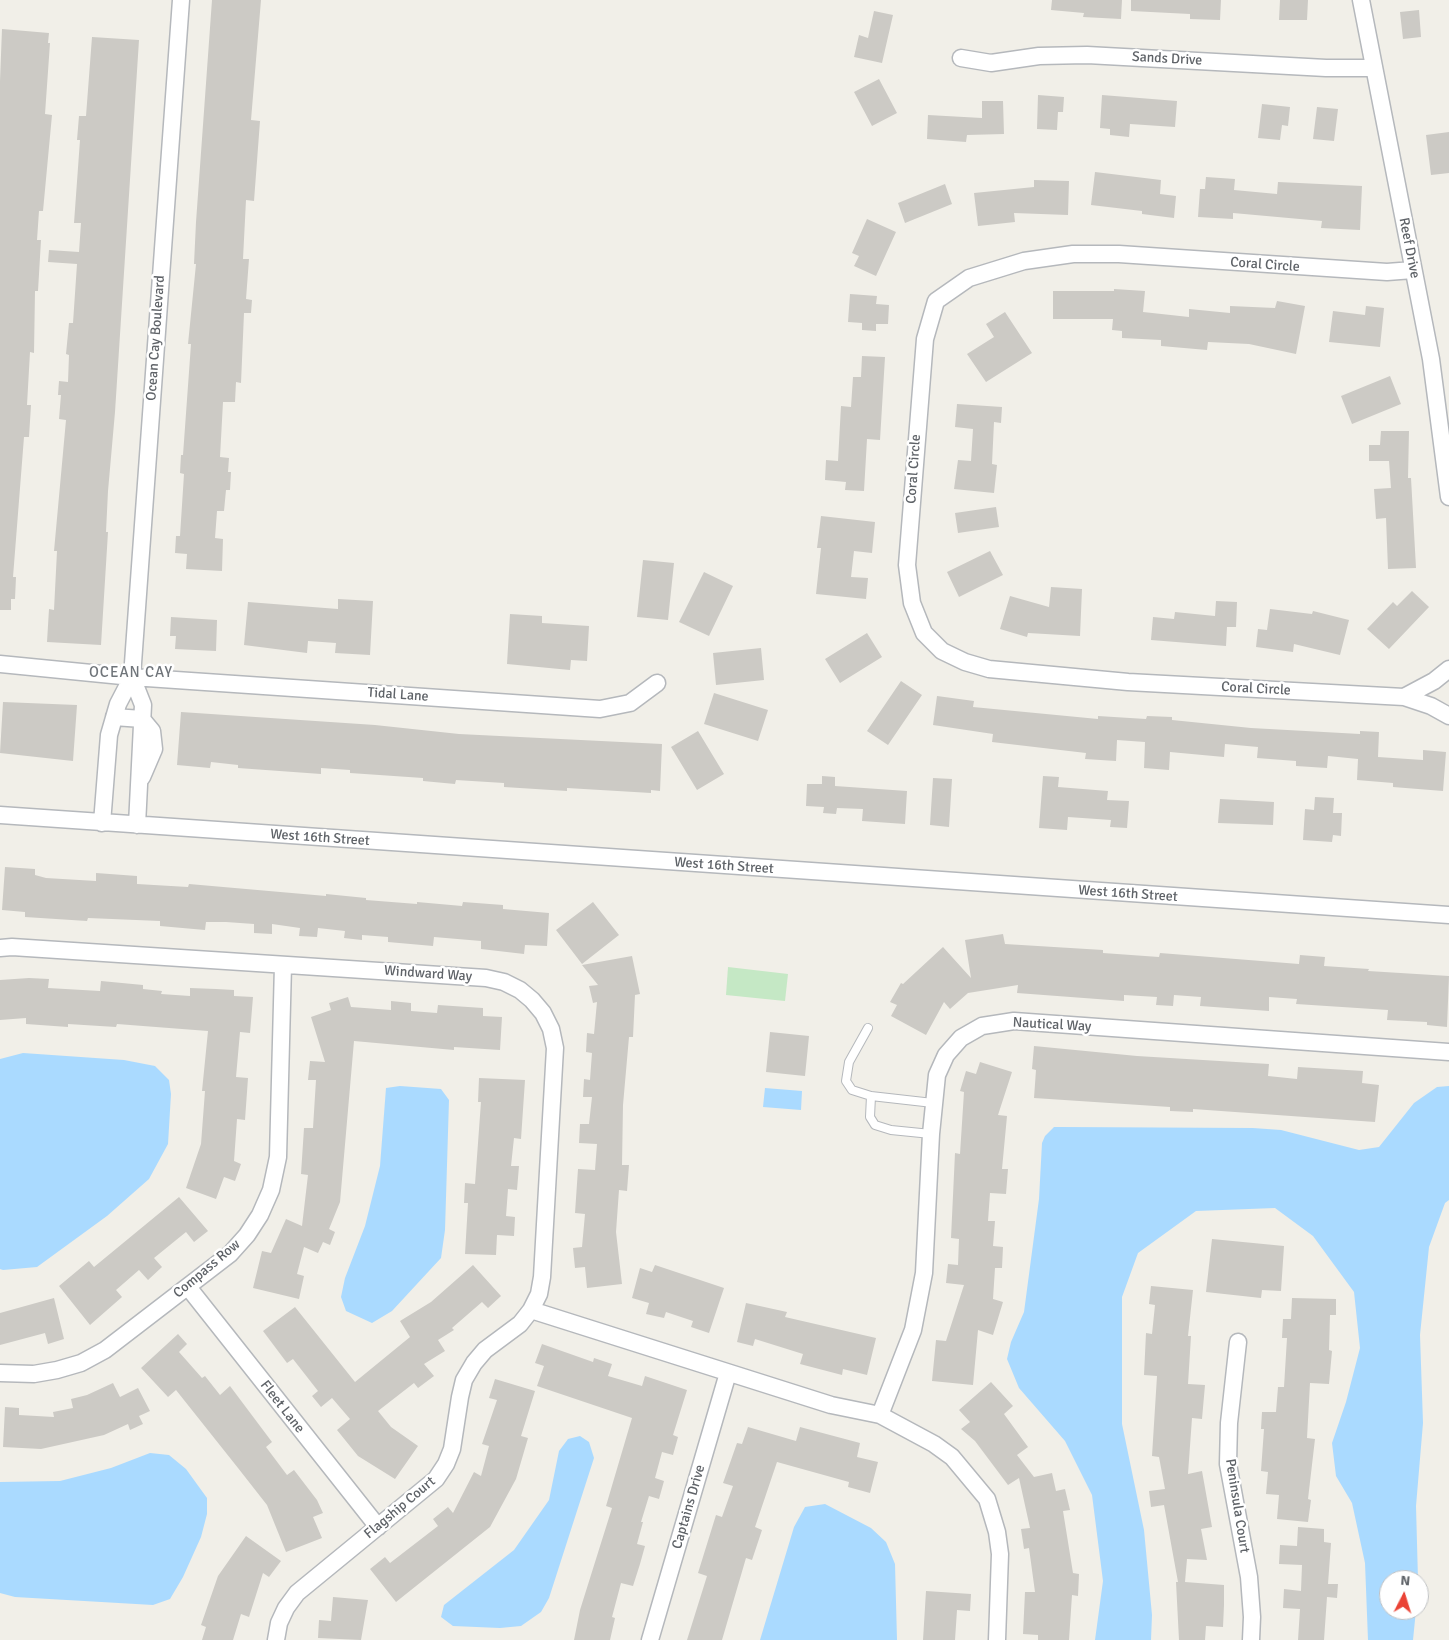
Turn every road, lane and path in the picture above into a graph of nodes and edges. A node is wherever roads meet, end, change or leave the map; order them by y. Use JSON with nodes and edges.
{"nodes":[{"id":1,"x":181,"y":0,"type":"edge"},
{"id":2,"x":1361,"y":0,"type":"edge"},
{"id":3,"x":961,"y":58,"type":"dead end"},
{"id":4,"x":1374,"y":68,"type":"junction"},
{"id":5,"x":1413,"y":270,"type":"junction"},
{"id":6,"x":1449,"y":497,"type":"edge"},
{"id":7,"x":0,"y":664,"type":"edge"},
{"id":8,"x":1449,"y":669,"type":"edge"},
{"id":9,"x":132,"y":677,"type":"junction"},
{"id":10,"x":657,"y":683,"type":"dead end"},
{"id":11,"x":1404,"y":697,"type":"junction"},
{"id":12,"x":1449,"y":716,"type":"edge"},
{"id":13,"x":114,"y":717,"type":"junction"},
{"id":14,"x":142,"y":719,"type":"junction"},
{"id":15,"x":0,"y":815,"type":"edge"},
{"id":16,"x":102,"y":823,"type":"junction"},
{"id":17,"x":137,"y":825,"type":"junction"},
{"id":18,"x":1449,"y":915,"type":"edge"},
{"id":19,"x":0,"y":948,"type":"edge"},
{"id":20,"x":283,"y":964,"type":"junction"},
{"id":21,"x":868,"y":1028,"type":"dead end"},
{"id":22,"x":1449,"y":1052,"type":"edge"},
{"id":23,"x":871,"y":1096,"type":"junction"},
{"id":24,"x":933,"y":1104,"type":"junction"},
{"id":25,"x":931,"y":1134,"type":"junction"},
{"id":26,"x":188,"y":1287,"type":"junction"},
{"id":27,"x":531,"y":1310,"type":"junction"},
{"id":28,"x":1238,"y":1342,"type":"dead end"},
{"id":29,"x":0,"y":1373,"type":"edge"},
{"id":30,"x":728,"y":1373,"type":"junction"},
{"id":31,"x":880,"y":1415,"type":"junction"},
{"id":32,"x":378,"y":1527,"type":"junction"},
{"id":33,"x":276,"y":1640,"type":"edge"},
{"id":34,"x":650,"y":1640,"type":"edge"},
{"id":35,"x":997,"y":1640,"type":"edge"},
{"id":36,"x":1250,"y":1640,"type":"edge"}],
"edges":[{"from":1,"to":9,"type":"street","name":"Ocean Cay Boulevard"},
{"from":2,"to":4,"type":"street","name":"Reef Drive"},
{"from":3,"to":4,"type":"street","name":"Sands Drive"},
{"from":4,"to":5,"type":"street","name":"Reef Drive"},
{"from":5,"to":6,"type":"street","name":"Reef Drive"},
{"from":5,"to":11,"type":"street","name":"Coral Circle"},
{"from":7,"to":9,"type":"street"},
{"from":8,"to":11,"type":"street"},
{"from":9,"to":10,"type":"street","name":"Tidal Lane"},
{"from":9,"to":13,"type":"street","name":"Ocean Cay Boulevard"},
{"from":9,"to":14,"type":"street","name":"Ocean Cay Boulevard"},
{"from":11,"to":12,"type":"street","name":"Coral Circle"},
{"from":13,"to":14,"type":"street"},
{"from":13,"to":16,"type":"street","name":"Ocean Cay Boulevard"},
{"from":14,"to":17,"type":"street","name":"Ocean Cay Boulevard"},
{"from":15,"to":16,"type":"street","name":"West 16th Street"},
{"from":16,"to":17,"type":"street","name":"West 16th Street"},
{"from":17,"to":18,"type":"street","name":"West 16th Street"},
{"from":19,"to":20,"type":"street","name":"Windward Way"},
{"from":20,"to":26,"type":"street","name":"Compass Row"},
{"from":20,"to":27,"type":"street","name":"Windward Way"},
{"from":21,"to":23,"type":"lane"},
{"from":22,"to":24,"type":"street","name":"Nautical Way"},
{"from":23,"to":24,"type":"lane"},
{"from":23,"to":25,"type":"lane"},
{"from":24,"to":25,"type":"street","name":"Nautical Way"},
{"from":25,"to":31,"type":"street","name":"Nautical Way"},
{"from":26,"to":29,"type":"street","name":"Compass Row"},
{"from":26,"to":32,"type":"street","name":"Fleet Lane"},
{"from":27,"to":30,"type":"street"},
{"from":27,"to":32,"type":"street","name":"Flagship Court"},
{"from":28,"to":36,"type":"street","name":"Peninsula Court"},
{"from":30,"to":31,"type":"street"},
{"from":30,"to":34,"type":"street","name":"Captains Drive"},
{"from":31,"to":35,"type":"street"},
{"from":32,"to":33,"type":"street","name":"Flagship Court"}]}
